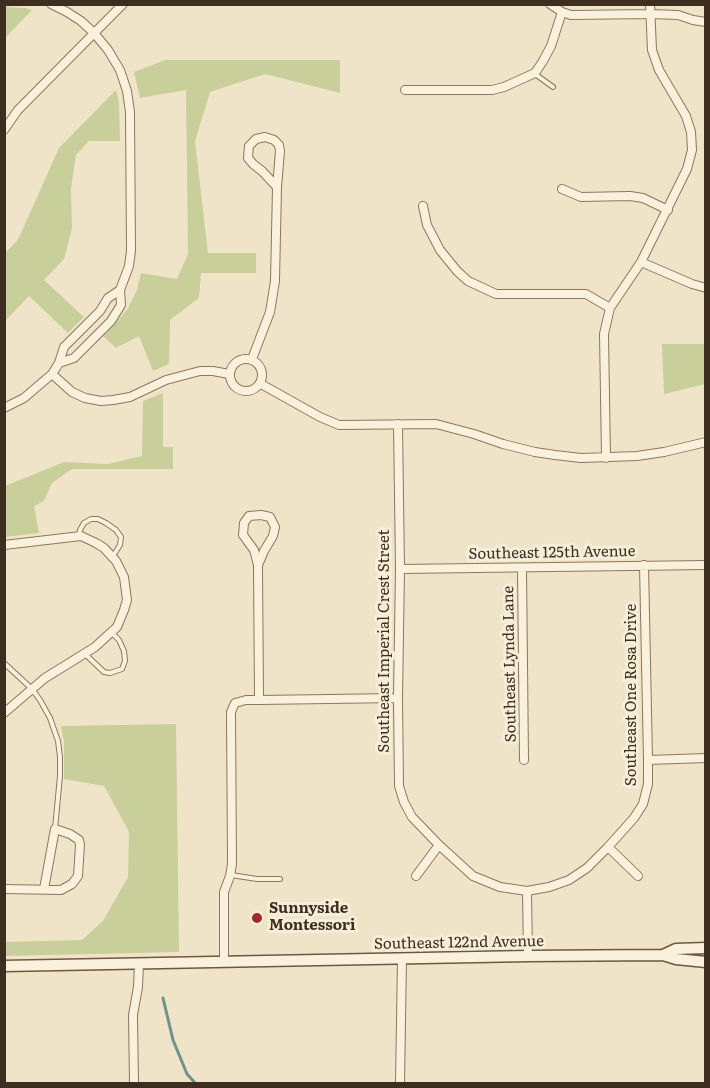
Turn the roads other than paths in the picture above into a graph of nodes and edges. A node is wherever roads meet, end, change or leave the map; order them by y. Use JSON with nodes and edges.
{"nodes":[{"id":1,"x":51,"y":4,"type":"edge"},
{"id":2,"x":123,"y":4,"type":"edge"},
{"id":3,"x":550,"y":4,"type":"edge"},
{"id":4,"x":650,"y":4,"type":"edge"},
{"id":5,"x":562,"y":12,"type":"junction"},
{"id":6,"x":650,"y":14,"type":"junction"},
{"id":7,"x":705,"y":22,"type":"edge"},
{"id":8,"x":93,"y":33,"type":"junction"},
{"id":9,"x":534,"y":74,"type":"junction"},
{"id":10,"x":553,"y":87,"type":"dead end"},
{"id":11,"x":405,"y":90,"type":"dead end"},
{"id":12,"x":4,"y":130,"type":"edge"},
{"id":13,"x":277,"y":187,"type":"junction"},
{"id":14,"x":562,"y":189,"type":"dead end"},
{"id":15,"x":423,"y":206,"type":"dead end"},
{"id":16,"x":668,"y":210,"type":"junction"},
{"id":17,"x":641,"y":262,"type":"junction"},
{"id":18,"x":705,"y":288,"type":"edge"},
{"id":19,"x":120,"y":290,"type":"junction"},
{"id":20,"x":610,"y":308,"type":"junction"},
{"id":21,"x":252,"y":359,"type":"junction"},
{"id":22,"x":60,"y":363,"type":"junction"},
{"id":23,"x":52,"y":374,"type":"junction"},
{"id":24,"x":229,"y":374,"type":"junction"},
{"id":25,"x":261,"y":384,"type":"junction"},
{"id":26,"x":4,"y":408,"type":"edge"},
{"id":27,"x":398,"y":424,"type":"junction"},
{"id":28,"x":705,"y":442,"type":"edge"},
{"id":29,"x":606,"y":458,"type":"junction"},
{"id":30,"x":79,"y":536,"type":"junction"},
{"id":31,"x":4,"y":545,"type":"edge"},
{"id":32,"x":112,"y":557,"type":"junction"},
{"id":33,"x":258,"y":565,"type":"junction"},
{"id":34,"x":644,"y":565,"type":"junction"},
{"id":35,"x":705,"y":565,"type":"edge"},
{"id":36,"x":522,"y":568,"type":"junction"},
{"id":37,"x":400,"y":569,"type":"junction"},
{"id":38,"x":111,"y":632,"type":"junction"},
{"id":39,"x":84,"y":653,"type":"junction"},
{"id":40,"x":4,"y":663,"type":"edge"},
{"id":41,"x":32,"y":689,"type":"junction"},
{"id":42,"x":398,"y":698,"type":"junction"},
{"id":43,"x":259,"y":700,"type":"junction"},
{"id":44,"x":4,"y":713,"type":"edge"},
{"id":45,"x":705,"y":758,"type":"edge"},
{"id":46,"x":524,"y":760,"type":"dead end"},
{"id":47,"x":648,"y":760,"type":"junction"},
{"id":48,"x":55,"y":829,"type":"junction"},
{"id":49,"x":439,"y":845,"type":"junction"},
{"id":50,"x":608,"y":847,"type":"junction"},
{"id":51,"x":230,"y":875,"type":"junction"},
{"id":52,"x":416,"y":876,"type":"dead end"},
{"id":53,"x":639,"y":876,"type":"dead end"},
{"id":54,"x":280,"y":879,"type":"dead end"},
{"id":55,"x":4,"y":889,"type":"edge"},
{"id":56,"x":44,"y":889,"type":"junction"},
{"id":57,"x":527,"y":891,"type":"junction"},
{"id":58,"x":705,"y":948,"type":"edge"},
{"id":59,"x":663,"y":955,"type":"junction"},
{"id":60,"x":528,"y":956,"type":"junction"},
{"id":61,"x":402,"y":958,"type":"junction"},
{"id":62,"x":224,"y":962,"type":"junction"},
{"id":63,"x":705,"y":962,"type":"edge"},
{"id":64,"x":139,"y":963,"type":"junction"},
{"id":65,"x":4,"y":966,"type":"edge"},
{"id":66,"x":134,"y":1083,"type":"edge"},
{"id":67,"x":400,"y":1083,"type":"edge"}],
"edges":[{"from":1,"to":8,"type":"street"},
{"from":2,"to":8,"type":"street"},
{"from":3,"to":5,"type":"street"},
{"from":4,"to":6,"type":"street"},
{"from":5,"to":6,"type":"street"},
{"from":5,"to":9,"type":"street"},
{"from":6,"to":7,"type":"street"},
{"from":6,"to":16,"type":"street"},
{"from":8,"to":12,"type":"street"},
{"from":8,"to":19,"type":"street"},
{"from":9,"to":10,"type":"lane"},
{"from":9,"to":11,"type":"street"},
{"from":13,"to":13,"type":"street"},
{"from":13,"to":21,"type":"street"},
{"from":14,"to":16,"type":"street"},
{"from":15,"to":20,"type":"street"},
{"from":16,"to":17,"type":"street"},
{"from":17,"to":18,"type":"street"},
{"from":17,"to":20,"type":"street"},
{"from":19,"to":22,"type":"street"},
{"from":19,"to":22,"type":"street"},
{"from":20,"to":29,"type":"street"},
{"from":21,"to":24,"type":"street"},
{"from":21,"to":25,"type":"street"},
{"from":22,"to":23,"type":"street"},
{"from":23,"to":24,"type":"street"},
{"from":23,"to":26,"type":"street"},
{"from":24,"to":25,"type":"street"},
{"from":25,"to":27,"type":"street"},
{"from":27,"to":29,"type":"street"},
{"from":27,"to":37,"type":"street","name":"Southeast Imperial Crest Street"},
{"from":28,"to":29,"type":"street"},
{"from":30,"to":31,"type":"street"},
{"from":30,"to":32,"type":"street"},
{"from":30,"to":32,"type":"lane"},
{"from":32,"to":38,"type":"street"},
{"from":33,"to":33,"type":"street"},
{"from":33,"to":43,"type":"street"},
{"from":34,"to":35,"type":"street","name":"Southeast 125th Avenue"},
{"from":34,"to":36,"type":"street","name":"Southeast 125th Avenue"},
{"from":34,"to":47,"type":"street","name":"Southeast One Rosa Drive"},
{"from":36,"to":37,"type":"street","name":"Southeast 125th Avenue"},
{"from":36,"to":46,"type":"street","name":"Southeast Lynda Lane"},
{"from":37,"to":42,"type":"street","name":"Southeast Imperial Crest Street"},
{"from":38,"to":39,"type":"street"},
{"from":38,"to":39,"type":"lane"},
{"from":39,"to":41,"type":"street"},
{"from":40,"to":41,"type":"lane"},
{"from":41,"to":44,"type":"street"},
{"from":41,"to":48,"type":"lane"},
{"from":42,"to":43,"type":"street"},
{"from":42,"to":49,"type":"street","name":"Southeast Imperial Crest Street"},
{"from":43,"to":51,"type":"street"},
{"from":45,"to":47,"type":"street"},
{"from":47,"to":50,"type":"street","name":"Southeast One Rosa Drive"},
{"from":48,"to":56,"type":"street"},
{"from":48,"to":56,"type":"street"},
{"from":49,"to":52,"type":"street"},
{"from":49,"to":57,"type":"street","name":"Southeast Imperial Crest Street"},
{"from":50,"to":53,"type":"street"},
{"from":50,"to":57,"type":"street","name":"Southeast One Rosa Drive"},
{"from":51,"to":54,"type":"lane"},
{"from":51,"to":62,"type":"street"},
{"from":55,"to":56,"type":"street"},
{"from":57,"to":60,"type":"street"},
{"from":58,"to":59,"type":"main road","name":"Southeast 122nd Avenue"},
{"from":59,"to":60,"type":"main road","name":"Southeast 122nd Avenue"},
{"from":59,"to":63,"type":"main road","name":"Southeast 122nd Avenue"},
{"from":60,"to":61,"type":"main road","name":"Southeast 122nd Avenue"},
{"from":61,"to":62,"type":"main road","name":"Southeast 122nd Avenue"},
{"from":61,"to":67,"type":"street"},
{"from":62,"to":64,"type":"main road","name":"Southeast 122nd Avenue"},
{"from":64,"to":65,"type":"main road","name":"Southeast 122nd Avenue"},
{"from":64,"to":66,"type":"street"}]}
